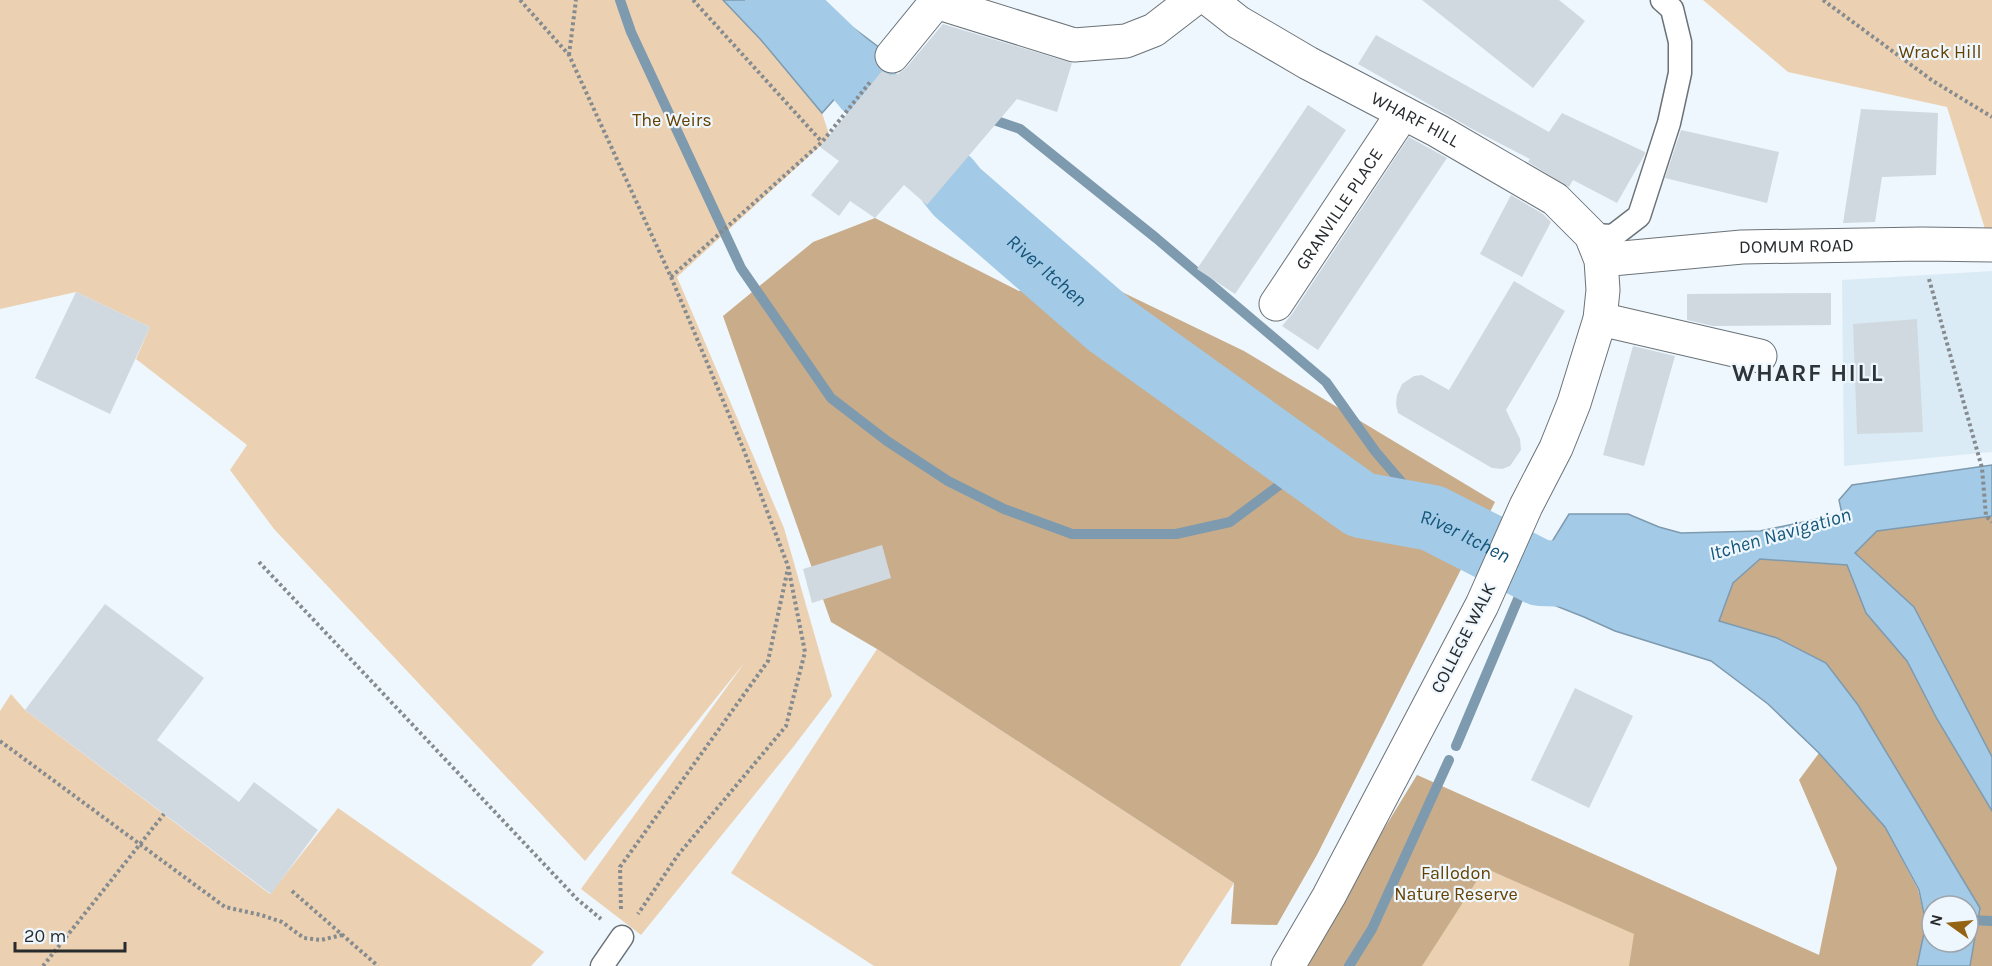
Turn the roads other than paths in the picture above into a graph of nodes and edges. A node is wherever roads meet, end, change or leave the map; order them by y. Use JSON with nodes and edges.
{"nodes":[{"id":1,"x":1192,"y":0,"type":"edge"},
{"id":2,"x":1210,"y":0,"type":"edge"},
{"id":3,"x":1662,"y":0,"type":"edge"},
{"id":4,"x":892,"y":56,"type":"road end"},
{"id":5,"x":1403,"y":113,"type":"junction"},
{"id":6,"x":1992,"y":245,"type":"edge"},
{"id":7,"x":1596,"y":248,"type":"junction"},
{"id":8,"x":1276,"y":304,"type":"dead end"},
{"id":9,"x":1600,"y":319,"type":"junction"},
{"id":10,"x":1760,"y":357,"type":"dead end"},
{"id":11,"x":622,"y":937,"type":"road end"},
{"id":12,"x":602,"y":966,"type":"edge"},
{"id":13,"x":1288,"y":966,"type":"edge"}],
"edges":[{"from":1,"to":4,"type":"street"},
{"from":2,"to":5,"type":"street","name":"WHARF HILL"},
{"from":3,"to":7,"type":"lane"},
{"from":5,"to":7,"type":"street","name":"WHARF HILL"},
{"from":5,"to":8,"type":"street","name":"GRANVILLE PLACE"},
{"from":6,"to":7,"type":"street","name":"DOMUM ROAD"},
{"from":7,"to":9,"type":"street","name":"COLLEGE WALK"},
{"from":9,"to":10,"type":"street"},
{"from":9,"to":13,"type":"street","name":"COLLEGE WALK"},
{"from":11,"to":12,"type":"lane"}]}
